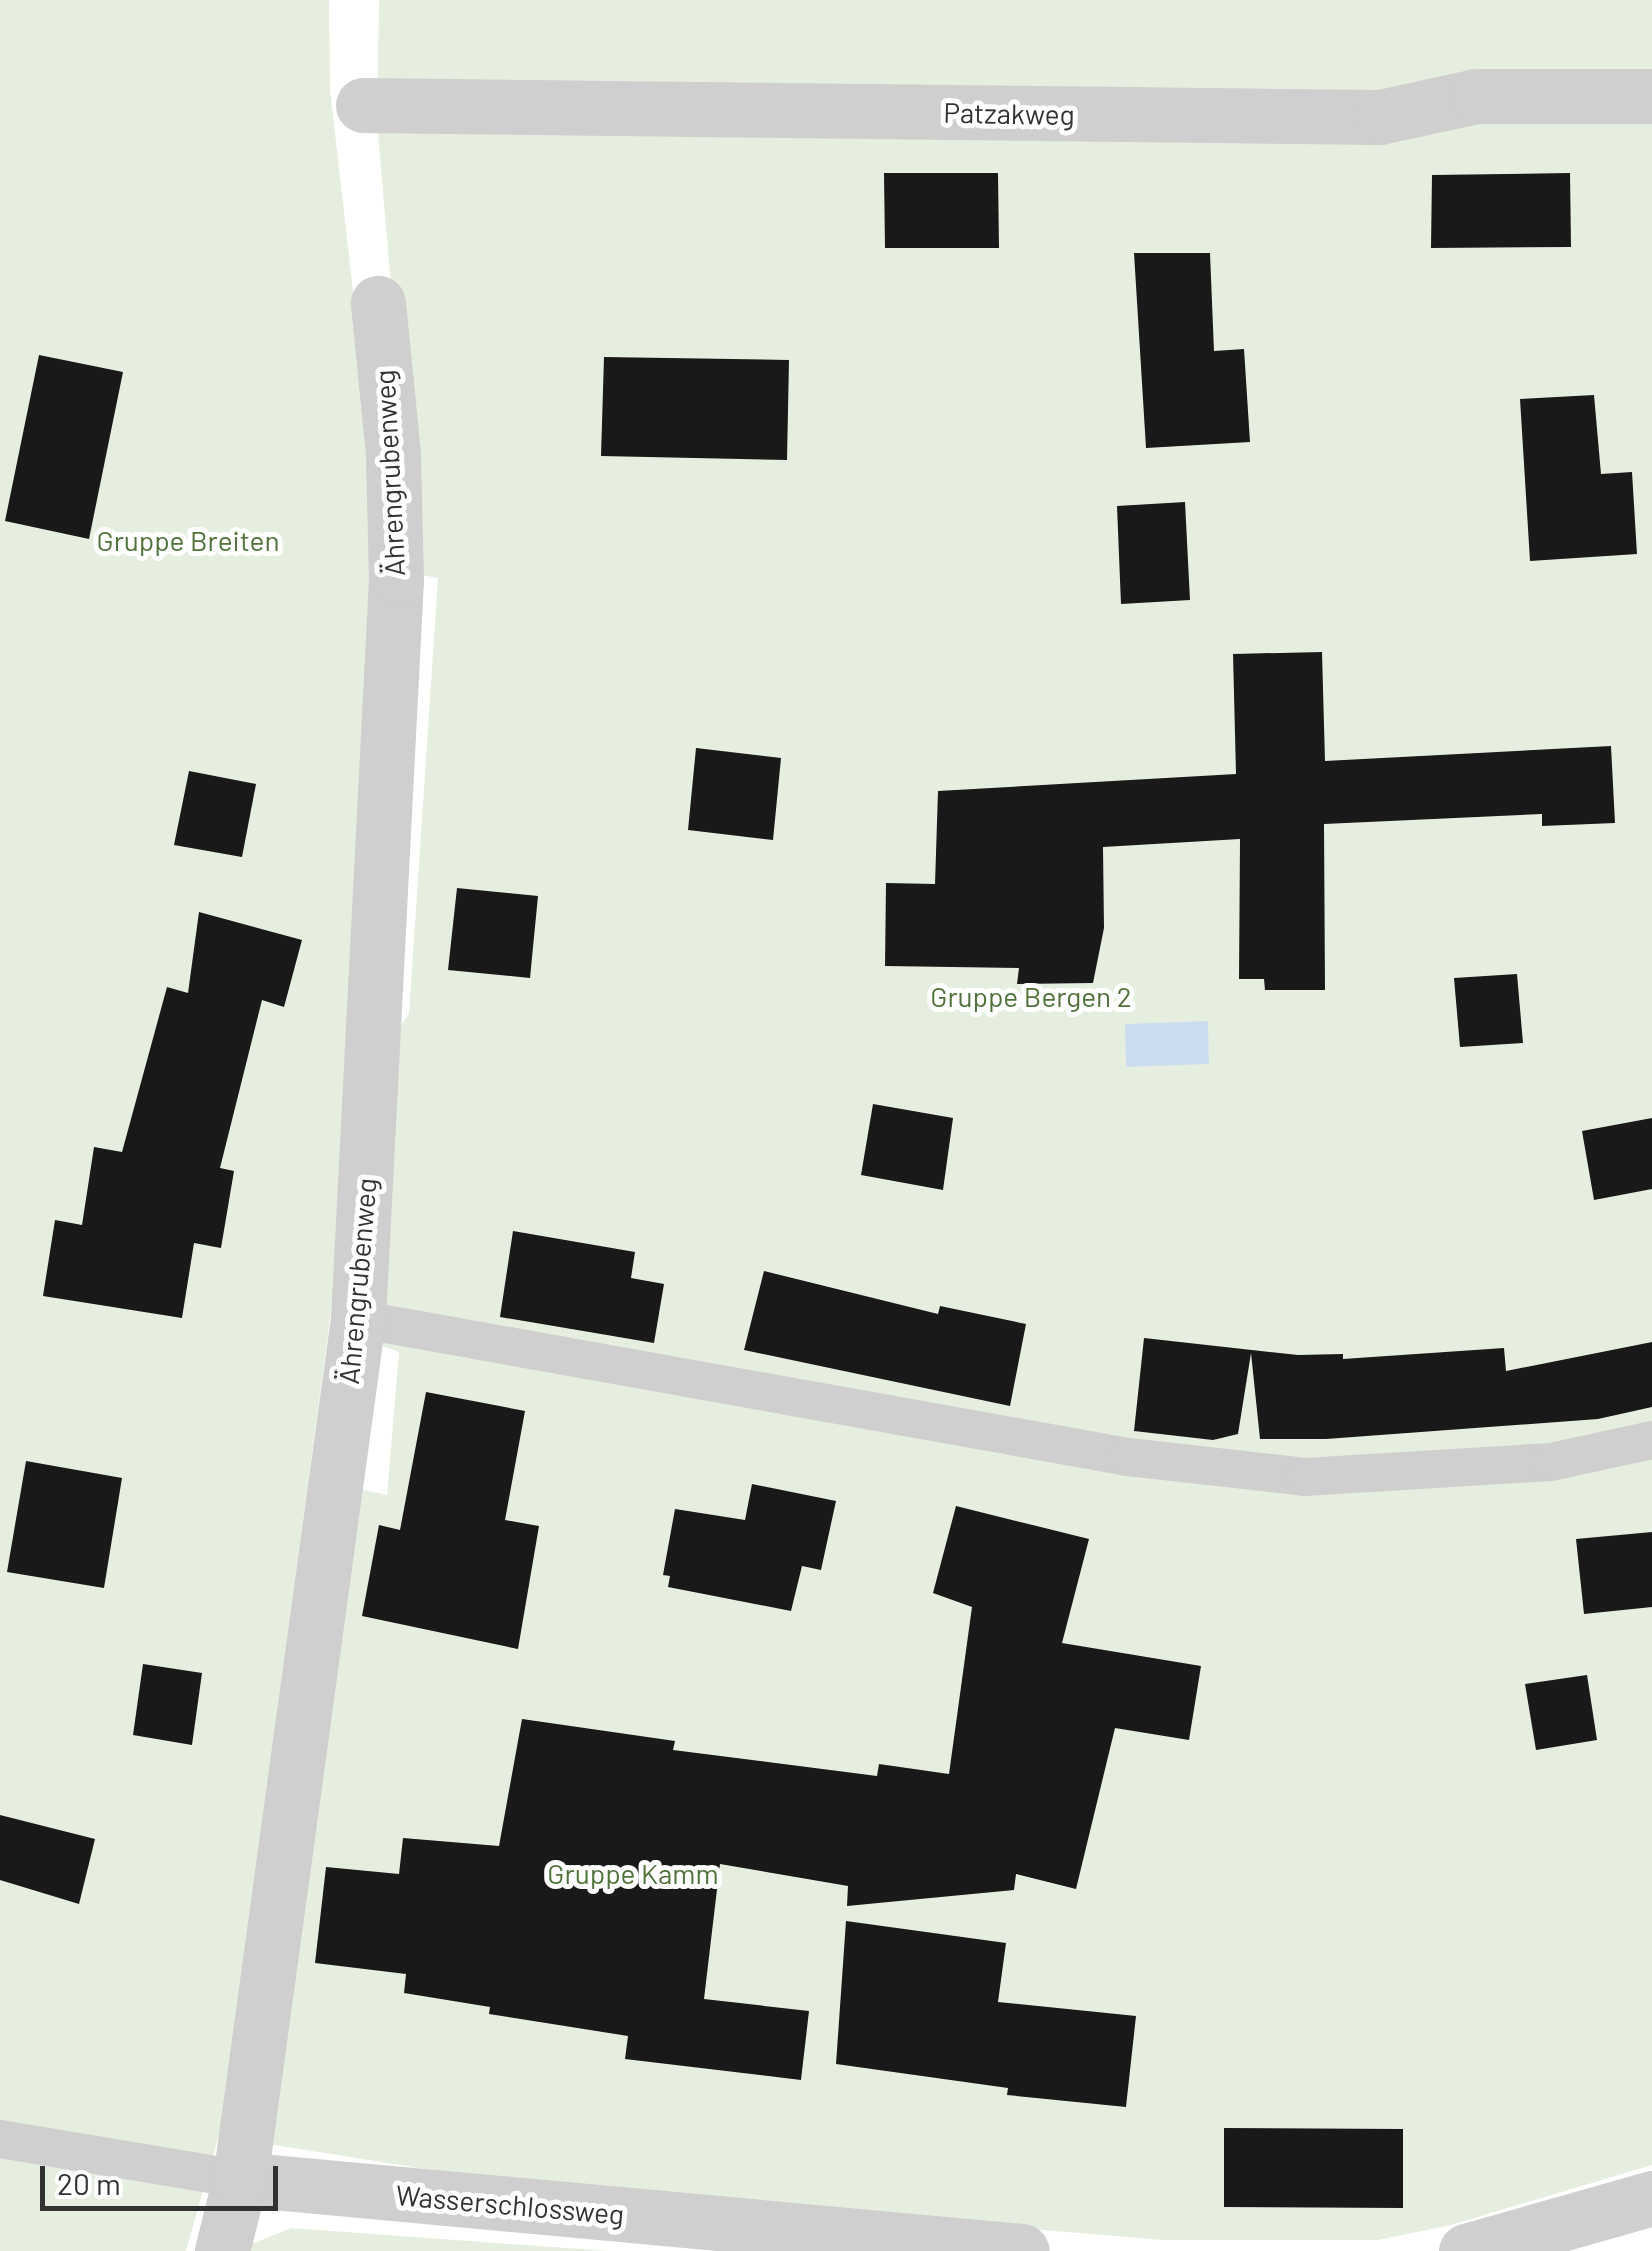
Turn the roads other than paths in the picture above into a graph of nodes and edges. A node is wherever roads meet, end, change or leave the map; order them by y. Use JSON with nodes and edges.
{"nodes":[{"id":1,"x":1652,"y":96,"type":"edge"},
{"id":2,"x":363,"y":106,"type":"dead end"},
{"id":3,"x":378,"y":303,"type":"dead end"},
{"id":4,"x":358,"y":1319,"type":"junction"},
{"id":5,"x":1652,"y":1440,"type":"edge"},
{"id":6,"x":0,"y":2139,"type":"edge"},
{"id":7,"x":240,"y":2179,"type":"junction"},
{"id":8,"x":1652,"y":2198,"type":"edge"},
{"id":9,"x":222,"y":2251,"type":"edge"},
{"id":10,"x":1022,"y":2251,"type":"edge"},
{"id":11,"x":1466,"y":2251,"type":"edge"}],
"edges":[{"from":1,"to":2,"type":"street","name":"Patzakweg"},
{"from":3,"to":4,"type":"street","name":"Ährengrubenweg"},
{"from":4,"to":5,"type":"lane"},
{"from":4,"to":7,"type":"street","name":"Ährengrubenweg"},
{"from":6,"to":7,"type":"lane","name":"Wasserschlossweg"},
{"from":7,"to":9,"type":"street","name":"Ährengrubenweg"},
{"from":7,"to":10,"type":"street","name":"Wasserschlossweg"},
{"from":8,"to":11,"type":"street"}]}
